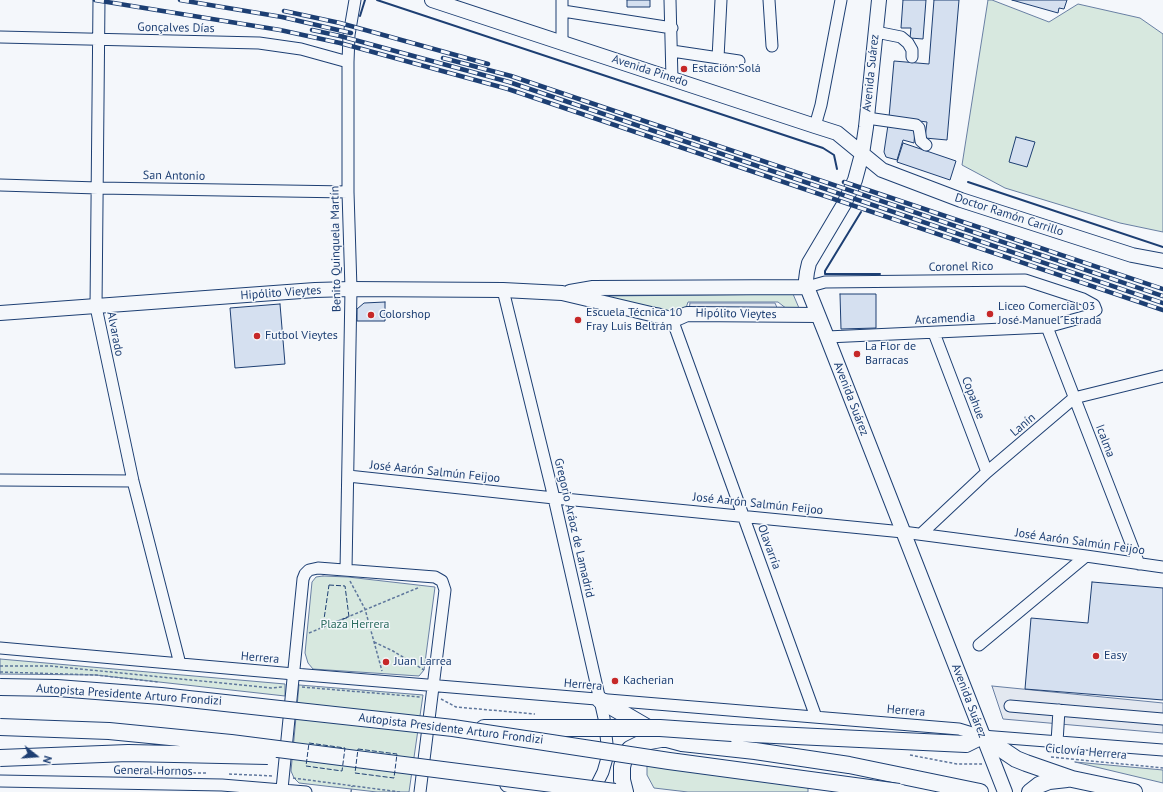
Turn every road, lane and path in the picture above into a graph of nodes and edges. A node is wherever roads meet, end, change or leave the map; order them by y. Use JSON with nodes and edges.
{"nodes":[{"id":1,"x":99,"y":0,"type":"edge"},
{"id":2,"x":355,"y":0,"type":"edge"},
{"id":3,"x":432,"y":0,"type":"edge"},
{"id":4,"x":670,"y":0,"type":"edge"},
{"id":5,"x":721,"y":0,"type":"edge"},
{"id":6,"x":769,"y":0,"type":"edge"},
{"id":7,"x":841,"y":0,"type":"edge"},
{"id":8,"x":879,"y":0,"type":"edge"},
{"id":9,"x":562,"y":5,"type":"edge"},
{"id":10,"x":672,"y":28,"type":"junction"},
{"id":11,"x":876,"y":32,"type":"junction"},
{"id":12,"x":0,"y":37,"type":"edge"},
{"id":13,"x":98,"y":39,"type":"junction"},
{"id":14,"x":562,"y":42,"type":"junction"},
{"id":15,"x":772,"y":46,"type":"dead end"},
{"id":16,"x":672,"y":51,"type":"junction"},
{"id":17,"x":912,"y":57,"type":"dead end"},
{"id":18,"x":718,"y":58,"type":"junction"},
{"id":19,"x":739,"y":61,"type":"dead end"},
{"id":20,"x":348,"y":62,"type":"junction"},
{"id":21,"x":672,"y":79,"type":"junction"},
{"id":22,"x":867,"y":118,"type":"junction"},
{"id":23,"x":816,"y":126,"type":"junction"},
{"id":24,"x":926,"y":144,"type":"dead end"},
{"id":25,"x":862,"y":154,"type":"junction"},
{"id":26,"x":0,"y":184,"type":"edge"},
{"id":27,"x":98,"y":188,"type":"junction"},
{"id":28,"x":348,"y":192,"type":"junction"},
{"id":29,"x":1163,"y":261,"type":"edge"},
{"id":30,"x":807,"y":287,"type":"junction"},
{"id":31,"x":351,"y":289,"type":"junction"},
{"id":32,"x":503,"y":290,"type":"junction"},
{"id":33,"x":562,"y":293,"type":"junction"},
{"id":34,"x":96,"y":307,"type":"junction"},
{"id":35,"x":0,"y":314,"type":"edge"},
{"id":36,"x":818,"y":315,"type":"junction"},
{"id":37,"x":1087,"y":316,"type":"joint"},
{"id":38,"x":672,"y":319,"type":"junction"},
{"id":39,"x":1047,"y":327,"type":"junction"},
{"id":40,"x":934,"y":333,"type":"junction"},
{"id":41,"x":827,"y":337,"type":"junction"},
{"id":42,"x":1163,"y":376,"type":"edge"},
{"id":43,"x":1074,"y":398,"type":"junction"},
{"id":44,"x":987,"y":472,"type":"junction"},
{"id":45,"x":348,"y":476,"type":"junction"},
{"id":46,"x":0,"y":480,"type":"edge"},
{"id":47,"x":133,"y":481,"type":"junction"},
{"id":48,"x":554,"y":498,"type":"junction"},
{"id":49,"x":744,"y":516,"type":"junction"},
{"id":50,"x":903,"y":532,"type":"junction"},
{"id":51,"x":921,"y":534,"type":"junction"},
{"id":52,"x":1086,"y":556,"type":"junction"},
{"id":53,"x":1139,"y":564,"type":"junction"},
{"id":54,"x":1163,"y":567,"type":"edge"},
{"id":55,"x":346,"y":570,"type":"junction"},
{"id":56,"x":426,"y":576,"type":"junction"},
{"id":57,"x":365,"y":609,"type":"junction"},
{"id":58,"x":297,"y":638,"type":"junction"},
{"id":59,"x":374,"y":642,"type":"junction"},
{"id":60,"x":979,"y":646,"type":"dead end"},
{"id":61,"x":0,"y":648,"type":"edge"},
{"id":62,"x":180,"y":664,"type":"junction"},
{"id":63,"x":434,"y":670,"type":"junction"},
{"id":64,"x":294,"y":674,"type":"junction"},
{"id":65,"x":385,"y":681,"type":"junction"},
{"id":66,"x":432,"y":685,"type":"junction"},
{"id":67,"x":0,"y":687,"type":"edge"},
{"id":68,"x":600,"y":700,"type":"junction"},
{"id":69,"x":1010,"y":706,"type":"dead end"},
{"id":70,"x":1059,"y":710,"type":"junction"},
{"id":71,"x":816,"y":717,"type":"junction"},
{"id":72,"x":1163,"y":719,"type":"edge"},
{"id":73,"x":0,"y":727,"type":"edge"},
{"id":74,"x":453,"y":728,"type":"junction"},
{"id":75,"x":982,"y":736,"type":"junction"},
{"id":76,"x":667,"y":739,"type":"junction"},
{"id":77,"x":1057,"y":742,"type":"junction"},
{"id":78,"x":1163,"y":750,"type":"edge"},
{"id":79,"x":1044,"y":757,"type":"dead end"},
{"id":80,"x":0,"y":758,"type":"edge"},
{"id":81,"x":355,"y":759,"type":"junction"},
{"id":82,"x":1162,"y":768,"type":"edge"},
{"id":83,"x":603,"y":772,"type":"junction"},
{"id":84,"x":486,"y":776,"type":"junction"},
{"id":85,"x":1072,"y":779,"type":"junction"},
{"id":86,"x":0,"y":781,"type":"edge"},
{"id":87,"x":352,"y":786,"type":"dead end"},
{"id":88,"x":282,"y":789,"type":"junction"},
{"id":89,"x":306,"y":792,"type":"edge"},
{"id":90,"x":351,"y":792,"type":"edge"},
{"id":91,"x":420,"y":792,"type":"edge"},
{"id":92,"x":544,"y":792,"type":"edge"},
{"id":93,"x":594,"y":792,"type":"edge"},
{"id":94,"x":599,"y":792,"type":"edge"},
{"id":95,"x":615,"y":792,"type":"edge"},
{"id":96,"x":625,"y":792,"type":"edge"},
{"id":97,"x":899,"y":792,"type":"edge"},
{"id":98,"x":980,"y":792,"type":"edge"},
{"id":99,"x":1005,"y":792,"type":"edge"},
{"id":100,"x":1030,"y":792,"type":"edge"},
{"id":101,"x":1134,"y":792,"type":"edge"}],
"edges":[{"from":1,"to":13,"type":"street","name":"Alvarado"},
{"from":2,"to":20,"type":"street","name":"Benito Quinquela Martín"},
{"from":3,"to":14,"type":"main road","name":"Avenida Pinedo"},
{"from":4,"to":10,"type":"street"},
{"from":5,"to":18,"type":"street"},
{"from":6,"to":15,"type":"street"},
{"from":7,"to":23,"type":"street"},
{"from":8,"to":11,"type":"main road","name":"Avenida Suárez"},
{"from":9,"to":10,"type":"street"},
{"from":9,"to":14,"type":"street"},
{"from":10,"to":16,"type":"street"},
{"from":11,"to":17,"type":"street"},
{"from":11,"to":22,"type":"main road","name":"Avenida Suárez"},
{"from":12,"to":13,"type":"street","name":"Gonçalves Días"},
{"from":13,"to":20,"type":"street","name":"Gonçalves Días"},
{"from":13,"to":27,"type":"street","name":"Alvarado"},
{"from":14,"to":21,"type":"main road","name":"Avenida Pinedo"},
{"from":16,"to":18,"type":"street"},
{"from":16,"to":21,"type":"street"},
{"from":18,"to":19,"type":"street"},
{"from":20,"to":28,"type":"street","name":"Benito Quinquela Martín"},
{"from":21,"to":23,"type":"main road","name":"Avenida Pinedo"},
{"from":22,"to":24,"type":"street"},
{"from":22,"to":25,"type":"main road","name":"Avenida Suárez"},
{"from":23,"to":25,"type":"main road","name":"Avenida Pinedo"},
{"from":25,"to":29,"type":"main road","name":"Doctor Ramón Carrillo"},
{"from":25,"to":30,"type":"main road","name":"Avenida Suárez"},
{"from":26,"to":27,"type":"street","name":"San Antonio"},
{"from":27,"to":28,"type":"street","name":"San Antonio"},
{"from":27,"to":34,"type":"street","name":"Alvarado"},
{"from":28,"to":31,"type":"street","name":"Benito Quinquela Martín"},
{"from":30,"to":33,"type":"main road","name":"Hipólito Vieytes"},
{"from":30,"to":36,"type":"main road","name":"Avenida Suárez"},
{"from":30,"to":37,"type":"street","name":"Coronel Rico"},
{"from":31,"to":32,"type":"main road","name":"Hipólito Vieytes"},
{"from":31,"to":34,"type":"main road","name":"Hipólito Vieytes"},
{"from":31,"to":45,"type":"street","name":"Benito Quinquela Martín"},
{"from":32,"to":33,"type":"main road","name":"Hipólito Vieytes"},
{"from":32,"to":48,"type":"street","name":"Gregorio Aráoz de Lamadrid"},
{"from":33,"to":38,"type":"main road","name":"Hipólito Vieytes"},
{"from":34,"to":35,"type":"main road","name":"Hipólito Vieytes"},
{"from":34,"to":47,"type":"street","name":"Alvarado"},
{"from":36,"to":38,"type":"main road","name":"Hipólito Vieytes"},
{"from":36,"to":41,"type":"main road","name":"Avenida Suárez"},
{"from":37,"to":39,"type":"street","name":"Arcamendia"},
{"from":38,"to":49,"type":"street","name":"Olavarría"},
{"from":39,"to":40,"type":"street","name":"Arcamendia"},
{"from":39,"to":43,"type":"street","name":"Icalma"},
{"from":40,"to":41,"type":"street","name":"Arcamendia"},
{"from":40,"to":44,"type":"street","name":"Copahue"},
{"from":41,"to":50,"type":"main road","name":"Avenida Suárez"},
{"from":42,"to":43,"type":"street","name":"Lanín"},
{"from":43,"to":44,"type":"street","name":"Lanín"},
{"from":43,"to":53,"type":"street","name":"Icalma"},
{"from":44,"to":51,"type":"street","name":"Lanín"},
{"from":45,"to":48,"type":"street","name":"José Aarón Salmún Feijoo"},
{"from":45,"to":55,"type":"street","name":"Benito Quinquela Martín"},
{"from":46,"to":47,"type":"street"},
{"from":47,"to":62,"type":"street","name":"Alvarado"},
{"from":48,"to":49,"type":"street","name":"José Aarón Salmún Feijoo"},
{"from":48,"to":68,"type":"street","name":"Gregorio Aráoz de Lamadrid"},
{"from":49,"to":50,"type":"street","name":"José Aarón Salmún Feijoo"},
{"from":49,"to":71,"type":"street","name":"Olavarría"},
{"from":50,"to":51,"type":"street","name":"José Aarón Salmún Feijoo"},
{"from":50,"to":75,"type":"main road","name":"Avenida Suárez"},
{"from":51,"to":52,"type":"street","name":"José Aarón Salmún Feijoo"},
{"from":52,"to":53,"type":"street","name":"José Aarón Salmún Feijoo"},
{"from":52,"to":60,"type":"street"},
{"from":53,"to":54,"type":"street","name":"José Aarón Salmún Feijoo"},
{"from":55,"to":56,"type":"street"},
{"from":55,"to":57,"type":"path"},
{"from":55,"to":58,"type":"street"},
{"from":56,"to":57,"type":"path"},
{"from":56,"to":63,"type":"street"},
{"from":57,"to":58,"type":"path"},
{"from":57,"to":59,"type":"path"},
{"from":58,"to":64,"type":"street"},
{"from":59,"to":63,"type":"path"},
{"from":59,"to":65,"type":"path"},
{"from":61,"to":62,"type":"street","name":"Herrera"},
{"from":62,"to":64,"type":"street","name":"Herrera"},
{"from":63,"to":66,"type":"street"},
{"from":64,"to":65,"type":"street","name":"Herrera"},
{"from":64,"to":88,"type":"street"},
{"from":65,"to":66,"type":"street","name":"Herrera"},
{"from":66,"to":68,"type":"street","name":"Herrera"},
{"from":66,"to":91,"type":"street"},
{"from":67,"to":74,"type":"highway","name":"Autopista Presidente Arturo Frondizi","bridge":true},
{"from":68,"to":71,"type":"street","name":"Herrera"},
{"from":68,"to":76,"type":"highway"},
{"from":68,"to":83,"type":"street","name":"Gregorio Aráoz de Lamadrid"},
{"from":69,"to":70,"type":"street"},
{"from":70,"to":72,"type":"street"},
{"from":70,"to":77,"type":"street"},
{"from":71,"to":75,"type":"street","name":"Herrera"},
{"from":73,"to":81,"type":"highway","bridge":true},
{"from":74,"to":75,"type":"highway","bridge":true},
{"from":74,"to":97,"type":"highway","name":"Autopista Presidente Arturo Frondizi","bridge":true},
{"from":75,"to":77,"type":"street","name":"Herrera"},
{"from":75,"to":85,"type":"highway"},
{"from":75,"to":99,"type":"main road","name":"Avenida Suárez"},
{"from":76,"to":96,"type":"highway"},
{"from":76,"to":98,"type":"highway"},
{"from":77,"to":78,"type":"street","name":"Herrera"},
{"from":79,"to":82,"type":"path","name":"Ciclovía Herrera"},
{"from":80,"to":81,"type":"highway","bridge":true},
{"from":81,"to":84,"type":"highway","bridge":true},
{"from":83,"to":93,"type":"street","name":"Gregorio Aráoz de Lamadrid"},
{"from":83,"to":94,"type":"street","name":"Gregorio Aráoz de Lamadrid"},
{"from":84,"to":92,"type":"highway","bridge":true},
{"from":84,"to":95,"type":"highway","bridge":true},
{"from":85,"to":100,"type":"highway"},
{"from":85,"to":101,"type":"highway"},
{"from":86,"to":88,"type":"street","name":"General Hornos"},
{"from":87,"to":90,"type":"path"},
{"from":88,"to":89,"type":"street","name":"General Hornos"}]}
